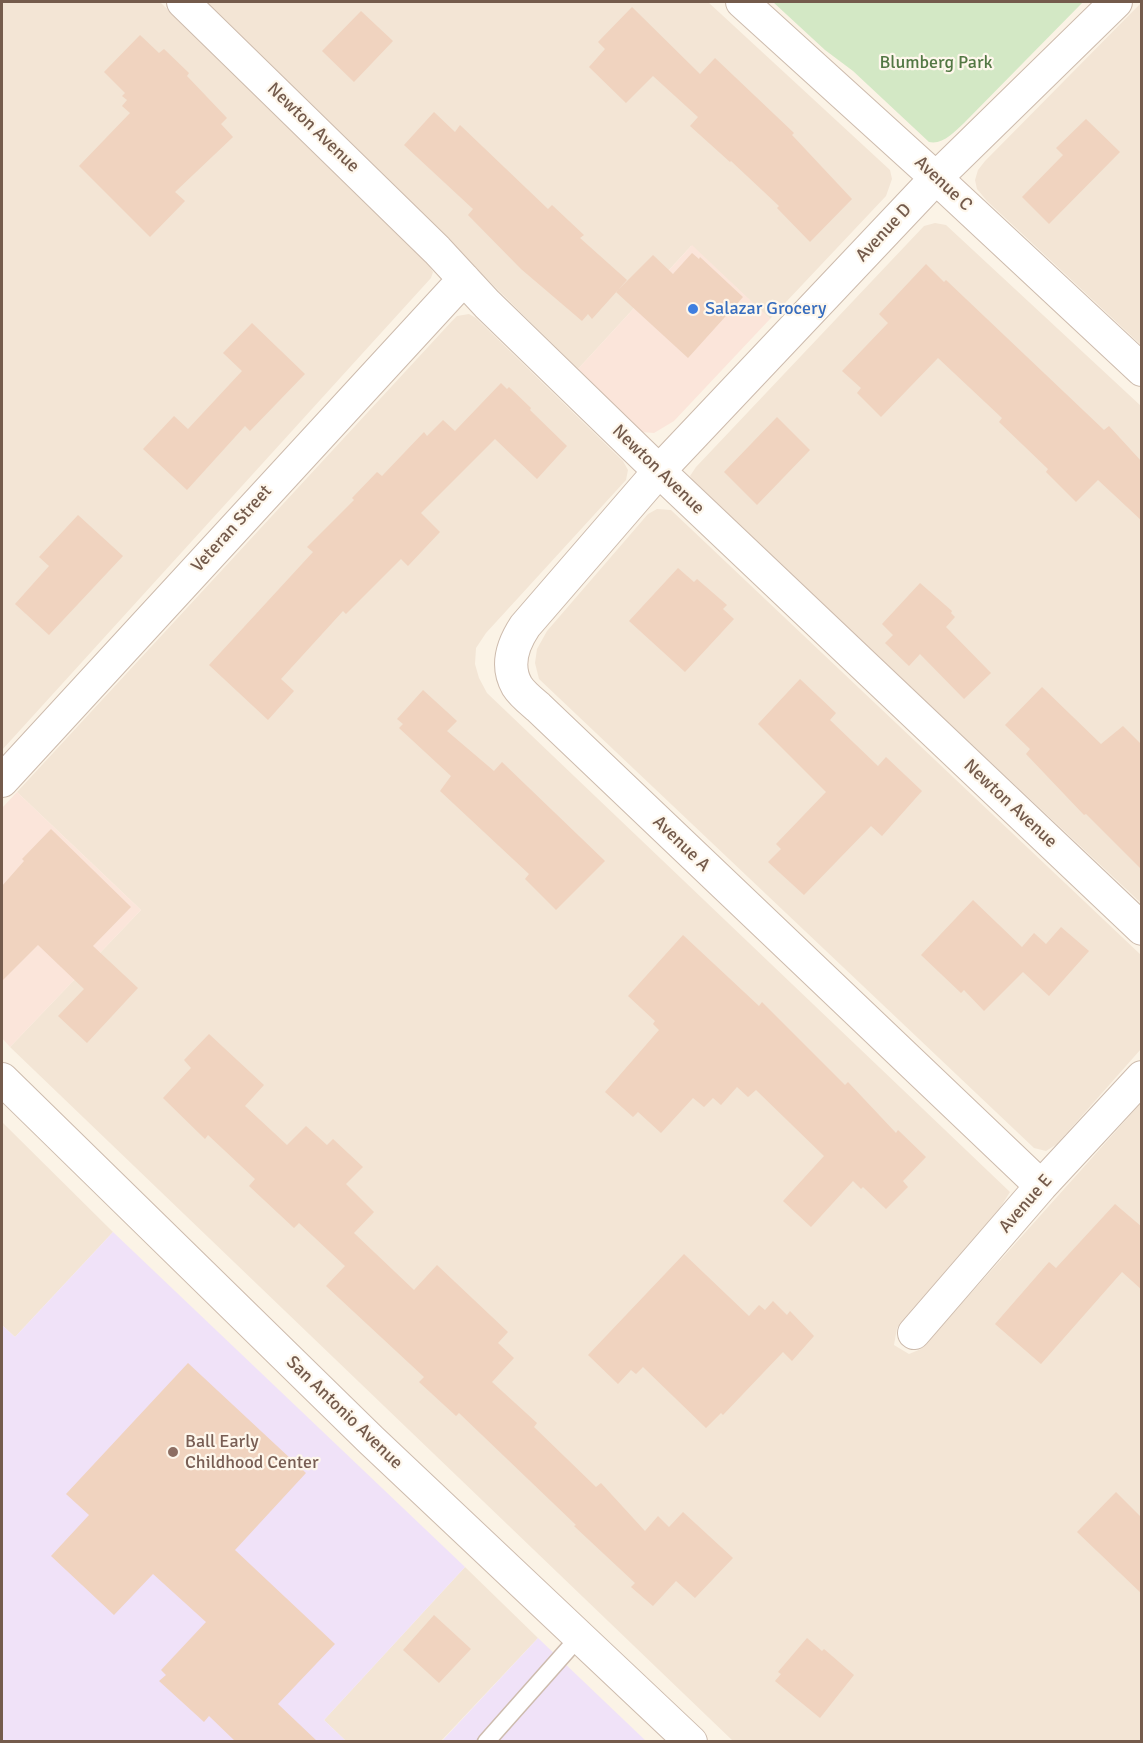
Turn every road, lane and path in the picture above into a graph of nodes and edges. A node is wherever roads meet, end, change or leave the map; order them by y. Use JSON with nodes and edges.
{"nodes":[{"id":1,"x":183,"y":2,"type":"edge"},
{"id":2,"x":742,"y":2,"type":"edge"},
{"id":3,"x":1116,"y":2,"type":"edge"},
{"id":4,"x":936,"y":178,"type":"junction"},
{"id":5,"x":464,"y":279,"type":"junction"},
{"id":6,"x":1142,"y":370,"type":"edge"},
{"id":7,"x":659,"y":471,"type":"junction"},
{"id":8,"x":2,"y":781,"type":"edge"},
{"id":9,"x":1142,"y":929,"type":"edge"},
{"id":10,"x":1142,"y":1077,"type":"edge"},
{"id":11,"x":2,"y":1079,"type":"edge"},
{"id":12,"x":1041,"y":1186,"type":"junction"},
{"id":13,"x":914,"y":1333,"type":"dead end"},
{"id":14,"x":579,"y":1637,"type":"junction"},
{"id":15,"x":486,"y":1742,"type":"edge"},
{"id":16,"x":691,"y":1742,"type":"edge"}],
"edges":[{"from":1,"to":5,"type":"street","name":"Newton Avenue"},
{"from":2,"to":4,"type":"street","name":"Avenue C"},
{"from":3,"to":4,"type":"street","name":"Avenue D"},
{"from":4,"to":6,"type":"street","name":"Avenue C"},
{"from":4,"to":7,"type":"street","name":"Avenue D"},
{"from":5,"to":7,"type":"street","name":"Newton Avenue"},
{"from":5,"to":8,"type":"street","name":"Veteran Street"},
{"from":7,"to":9,"type":"street","name":"Newton Avenue"},
{"from":7,"to":12,"type":"street","name":"Avenue A"},
{"from":10,"to":12,"type":"street","name":"Avenue E"},
{"from":11,"to":14,"type":"street","name":"San Antonio Avenue"},
{"from":12,"to":13,"type":"street","name":"Avenue E"},
{"from":14,"to":15,"type":"lane"},
{"from":14,"to":16,"type":"street","name":"San Antonio Avenue"}]}
